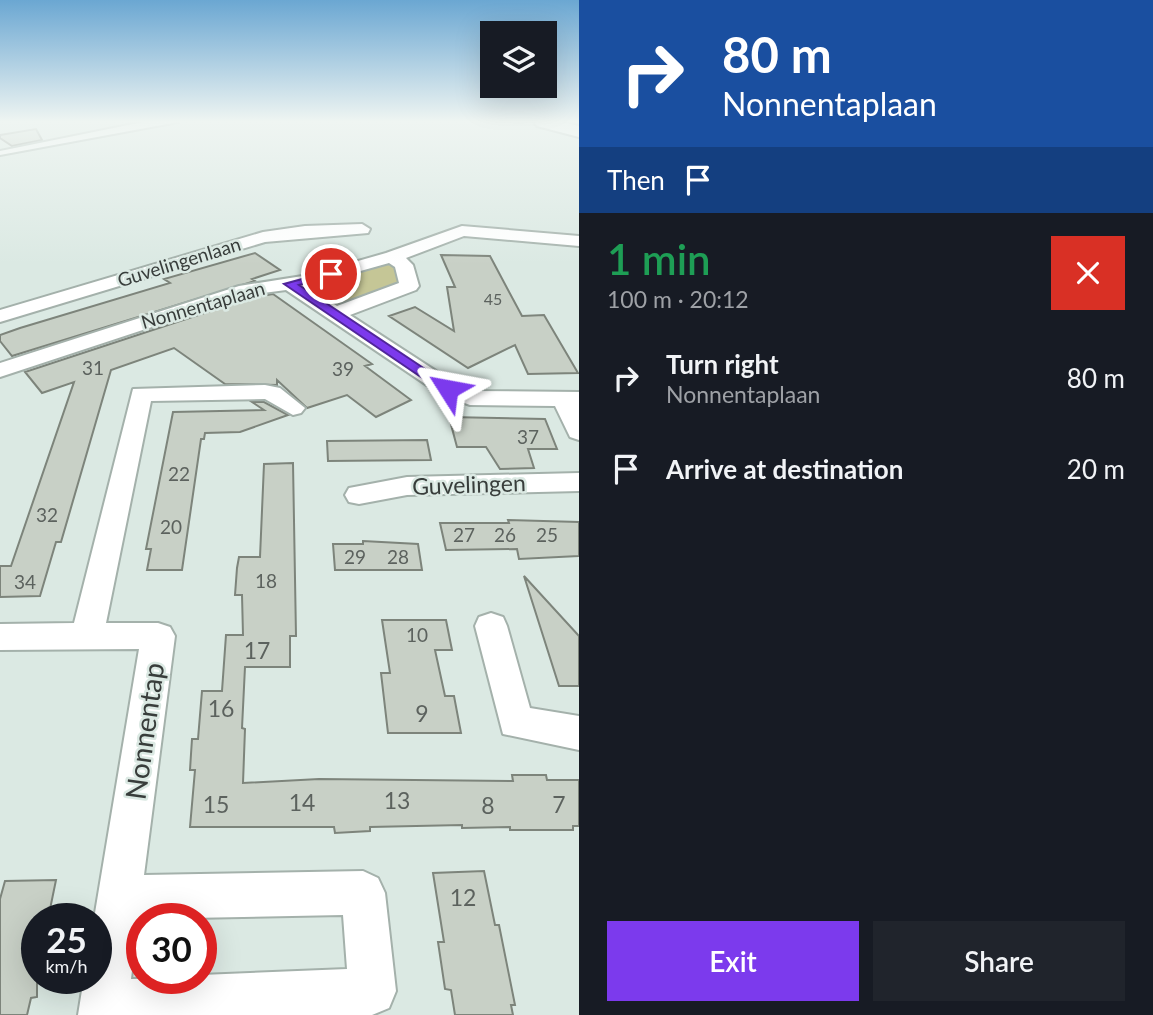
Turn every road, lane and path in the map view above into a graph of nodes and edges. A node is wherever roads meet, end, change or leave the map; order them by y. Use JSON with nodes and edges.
{"nodes":[{"id":1,"x":362,"y":229,"type":"dead end"},
{"id":2,"x":412,"y":230,"type":"dead end"},
{"id":3,"x":448,"y":236,"type":"junction"},
{"id":4,"x":579,"y":241,"type":"edge"},
{"id":5,"x":392,"y":257,"type":"junction"},
{"id":6,"x":290,"y":284,"type":"junction"},
{"id":7,"x":334,"y":314,"type":"junction"},
{"id":8,"x":0,"y":316,"type":"edge"},
{"id":9,"x":0,"y":370,"type":"edge"},
{"id":10,"x":181,"y":371,"type":"dead end"},
{"id":11,"x":198,"y":393,"type":"junction"},
{"id":12,"x":571,"y":399,"type":"edge"},
{"id":13,"x":293,"y":408,"type":"dead end"},
{"id":14,"x":579,"y":432,"type":"edge"},
{"id":15,"x":579,"y":482,"type":"edge"},
{"id":16,"x":359,"y":495,"type":"dead end"},
{"id":17,"x":491,"y":626,"type":"dead end"},
{"id":18,"x":87,"y":636,"type":"junction"},
{"id":19,"x":0,"y":637,"type":"edge"},
{"id":20,"x":579,"y":733,"type":"edge"},
{"id":21,"x":122,"y":897,"type":"junction"},
{"id":22,"x":103,"y":1009,"type":"edge"}],
"edges":[{"from":1,"to":8,"type":"street","name":"Guvelingenlaan"},
{"from":2,"to":3,"type":"street"},
{"from":3,"to":4,"type":"street"},
{"from":3,"to":5,"type":"street","name":"Nonnentaplaan"},
{"from":5,"to":6,"type":"street","name":"Nonnentaplaan"},
{"from":5,"to":7,"type":"street"},
{"from":6,"to":7,"type":"street"},
{"from":6,"to":9,"type":"street","name":"Nonnentaplaan"},
{"from":7,"to":12,"type":"street"},
{"from":10,"to":11,"type":"street"},
{"from":11,"to":13,"type":"street"},
{"from":11,"to":18,"type":"street"},
{"from":12,"to":14,"type":"street"},
{"from":15,"to":16,"type":"street","name":"Guvelingen"},
{"from":17,"to":20,"type":"street"},
{"from":18,"to":19,"type":"street","name":"Nonnentap"},
{"from":18,"to":21,"type":"street","name":"Nonnentap"},
{"from":21,"to":22,"type":"street","name":"Nonnentap"},
{"from":21,"to":22,"type":"street","name":"Nonnentap"}]}
